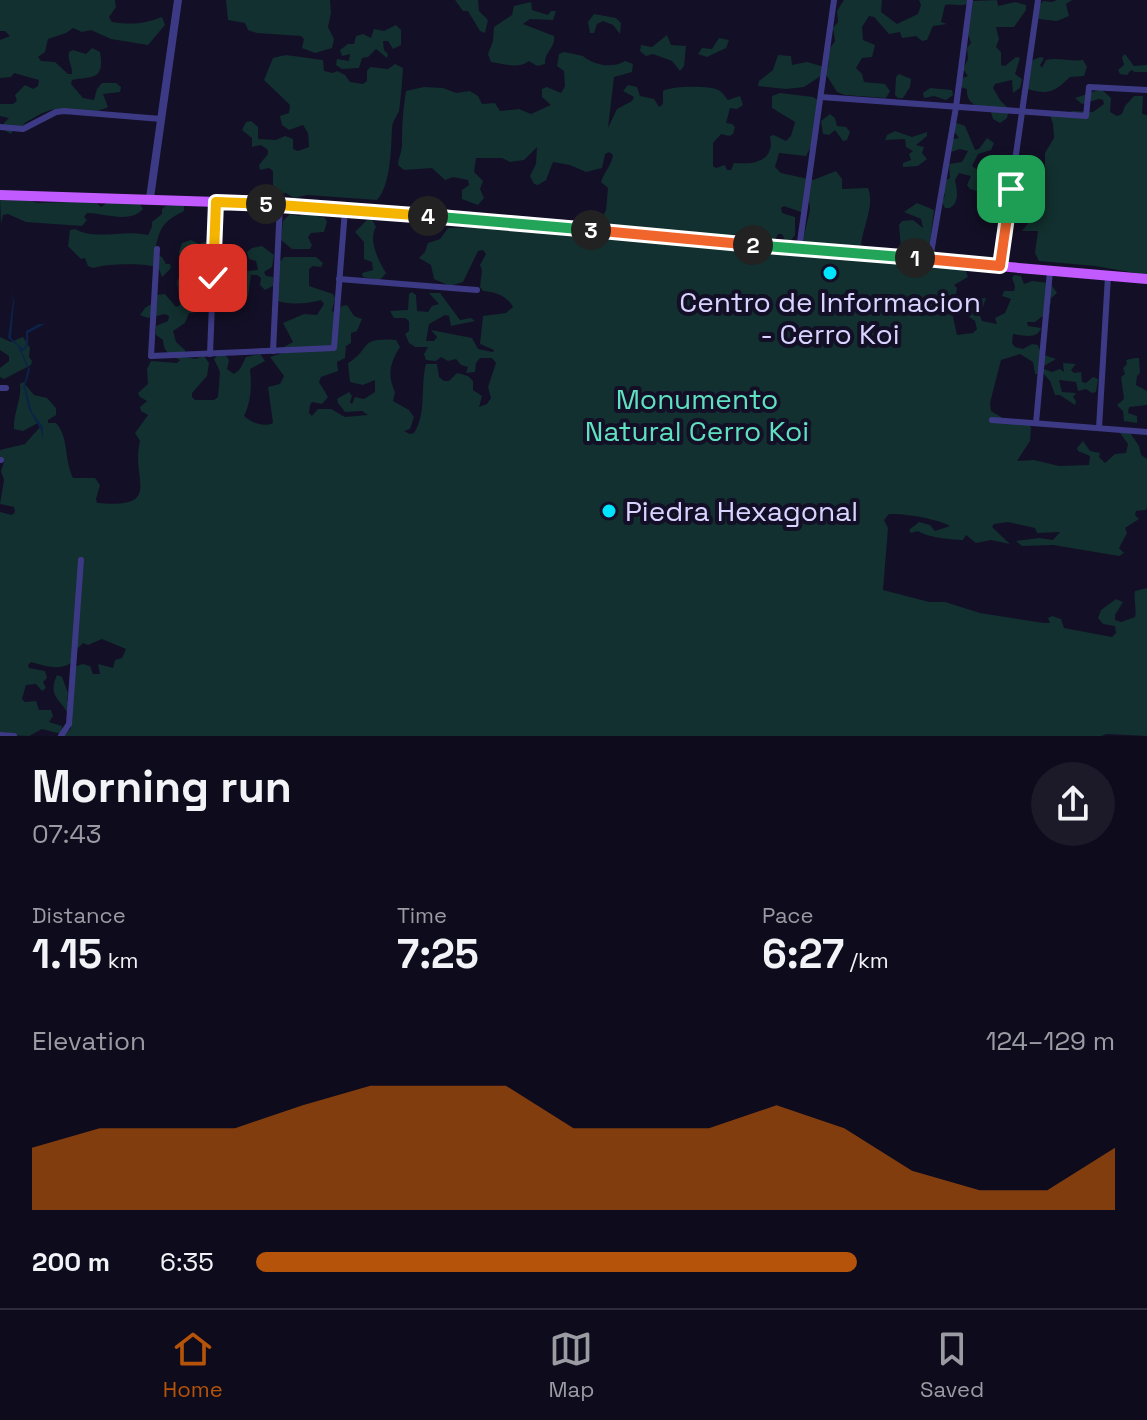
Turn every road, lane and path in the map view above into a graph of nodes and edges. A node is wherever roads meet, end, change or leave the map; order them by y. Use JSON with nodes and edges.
{"nodes":[{"id":1,"x":178,"y":0,"type":"edge"},
{"id":2,"x":834,"y":0,"type":"edge"},
{"id":3,"x":970,"y":0,"type":"edge"},
{"id":4,"x":1038,"y":0,"type":"edge"},
{"id":5,"x":1147,"y":90,"type":"edge"},
{"id":6,"x":821,"y":97,"type":"junction"},
{"id":7,"x":956,"y":107,"type":"junction"},
{"id":8,"x":1022,"y":112,"type":"junction"},
{"id":9,"x":161,"y":119,"type":"junction"},
{"id":10,"x":0,"y":127,"type":"edge"},
{"id":11,"x":0,"y":195,"type":"edge"},
{"id":12,"x":150,"y":198,"type":"junction"},
{"id":13,"x":216,"y":202,"type":"junction"},
{"id":14,"x":280,"y":204,"type":"junction"},
{"id":15,"x":345,"y":210,"type":"junction"},
{"id":16,"x":157,"y":249,"type":"dead end"},
{"id":17,"x":799,"y":249,"type":"junction"},
{"id":18,"x":930,"y":259,"type":"junction"},
{"id":19,"x":1000,"y":266,"type":"junction"},
{"id":20,"x":1050,"y":271,"type":"junction"},
{"id":21,"x":1108,"y":276,"type":"junction"},
{"id":22,"x":339,"y":279,"type":"junction"},
{"id":23,"x":1147,"y":279,"type":"edge"},
{"id":24,"x":477,"y":290,"type":"dead end"},
{"id":25,"x":273,"y":351,"type":"junction"},
{"id":26,"x":210,"y":354,"type":"junction"},
{"id":27,"x":992,"y":420,"type":"dead end"},
{"id":28,"x":1036,"y":423,"type":"junction"},
{"id":29,"x":1099,"y":428,"type":"junction"},
{"id":30,"x":1147,"y":432,"type":"edge"},
{"id":31,"x":81,"y":560,"type":"dead end"},
{"id":32,"x":0,"y":735,"type":"edge"},
{"id":33,"x":14,"y":736,"type":"edge"},
{"id":34,"x":61,"y":736,"type":"edge"}],
"edges":[{"from":1,"to":9,"type":"street"},
{"from":2,"to":6,"type":"street"},
{"from":3,"to":7,"type":"street"},
{"from":4,"to":8,"type":"street"},
{"from":5,"to":8,"type":"street"},
{"from":6,"to":7,"type":"street"},
{"from":6,"to":17,"type":"street"},
{"from":7,"to":8,"type":"street"},
{"from":7,"to":18,"type":"street"},
{"from":8,"to":19,"type":"street"},
{"from":9,"to":10,"type":"street"},
{"from":9,"to":12,"type":"street"},
{"from":11,"to":12,"type":"main road"},
{"from":12,"to":13,"type":"main road"},
{"from":13,"to":14,"type":"main road"},
{"from":13,"to":26,"type":"street"},
{"from":14,"to":15,"type":"main road"},
{"from":14,"to":25,"type":"street"},
{"from":15,"to":17,"type":"main road"},
{"from":15,"to":22,"type":"street"},
{"from":16,"to":26,"type":"street"},
{"from":17,"to":18,"type":"main road"},
{"from":18,"to":19,"type":"main road"},
{"from":19,"to":20,"type":"main road"},
{"from":20,"to":21,"type":"main road"},
{"from":20,"to":28,"type":"street"},
{"from":21,"to":23,"type":"main road"},
{"from":21,"to":29,"type":"street"},
{"from":22,"to":24,"type":"street"},
{"from":22,"to":25,"type":"street"},
{"from":25,"to":26,"type":"street"},
{"from":27,"to":28,"type":"street"},
{"from":28,"to":29,"type":"street"},
{"from":29,"to":30,"type":"street"},
{"from":31,"to":34,"type":"street"},
{"from":32,"to":33,"type":"street"}]}
